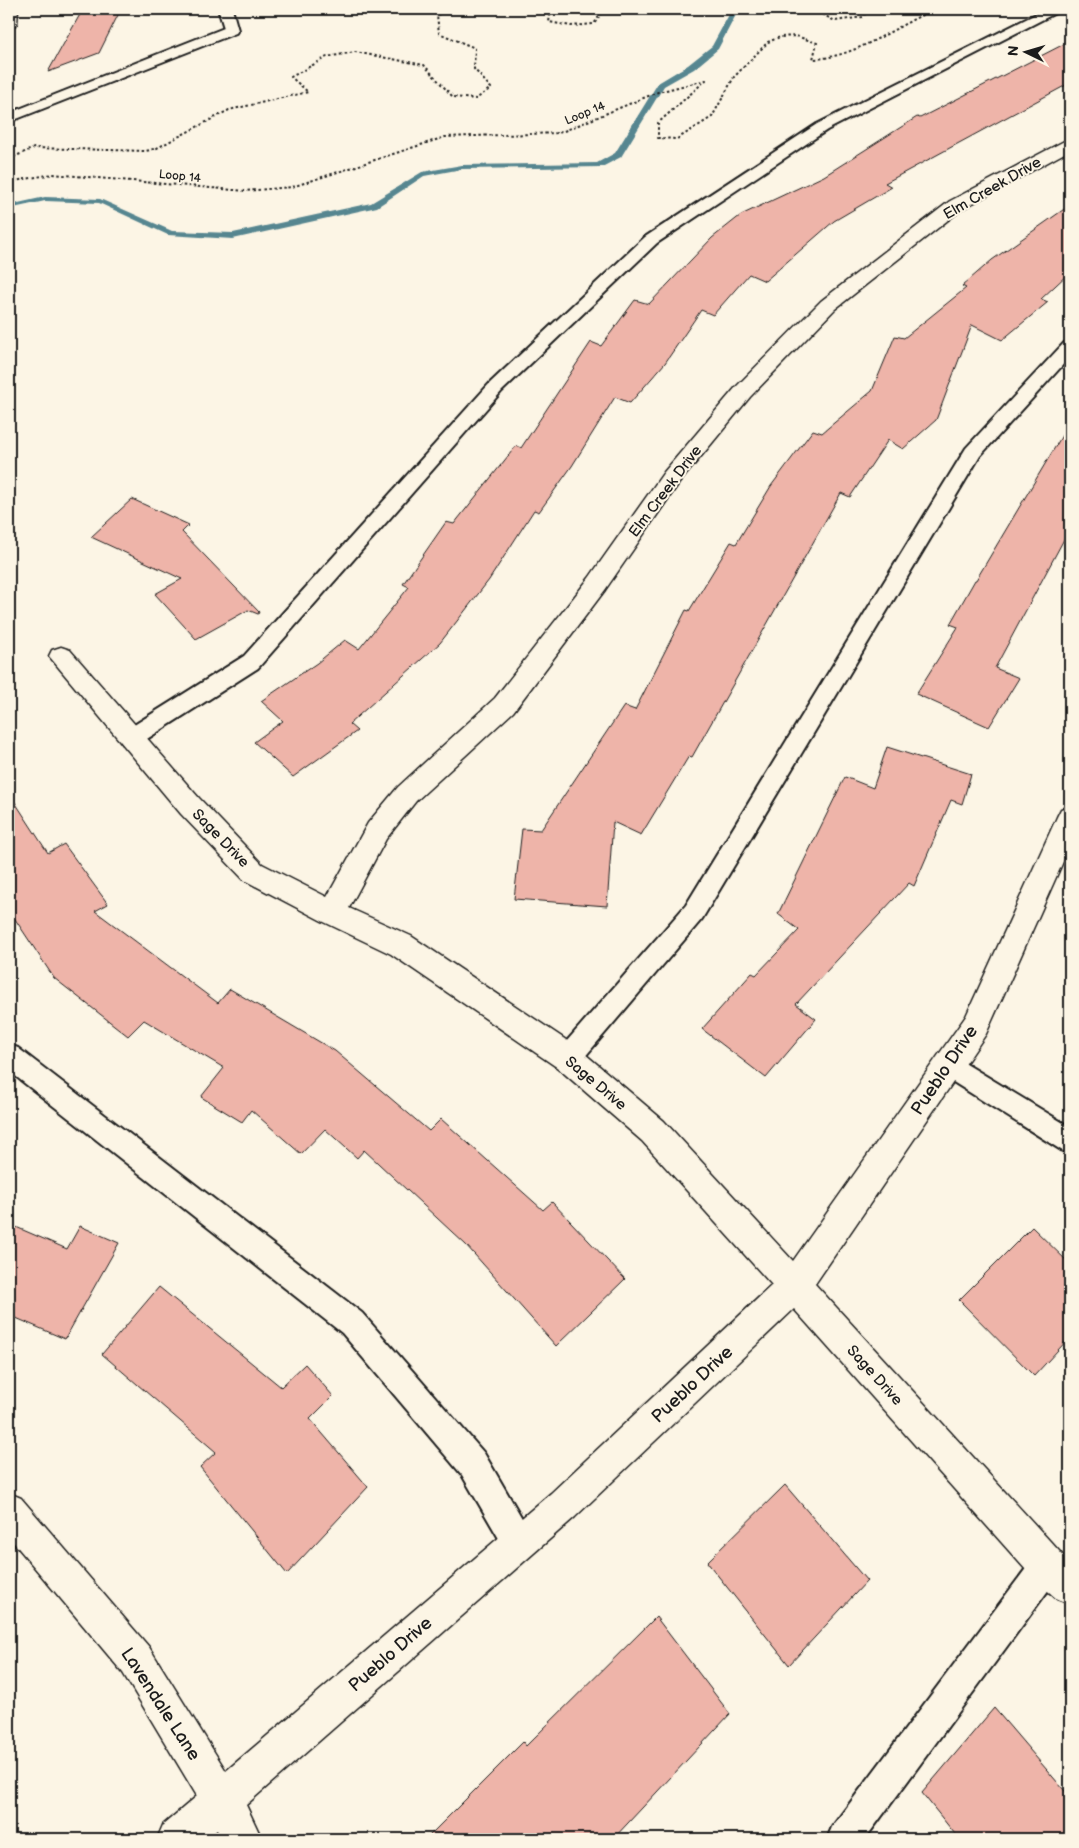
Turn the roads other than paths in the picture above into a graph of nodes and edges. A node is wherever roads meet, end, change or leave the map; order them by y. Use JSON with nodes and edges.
{"nodes":[{"id":1,"x":10,"y":9,"type":"edge"},
{"id":2,"x":225,"y":9,"type":"edge"},
{"id":3,"x":1056,"y":9,"type":"edge"},
{"id":4,"x":9,"y":24,"type":"edge"},
{"id":5,"x":9,"y":118,"type":"edge"},
{"id":6,"x":1070,"y":143,"type":"edge"},
{"id":7,"x":1070,"y":346,"type":"edge"},
{"id":8,"x":61,"y":656,"type":"dead end"},
{"id":9,"x":131,"y":738,"type":"junction"},
{"id":10,"x":1070,"y":818,"type":"edge"},
{"id":11,"x":332,"y":913,"type":"junction"},
{"id":12,"x":9,"y":1056,"type":"edge"},
{"id":13,"x":568,"y":1058,"type":"junction"},
{"id":14,"x":948,"y":1065,"type":"junction"},
{"id":15,"x":1070,"y":1141,"type":"edge"},
{"id":16,"x":795,"y":1286,"type":"junction"},
{"id":17,"x":9,"y":1510,"type":"edge"},
{"id":18,"x":519,"y":1543,"type":"junction"},
{"id":19,"x":1058,"y":1576,"type":"edge"},
{"id":20,"x":222,"y":1800,"type":"junction"},
{"id":21,"x":176,"y":1839,"type":"edge"},
{"id":22,"x":242,"y":1839,"type":"edge"},
{"id":23,"x":844,"y":1839,"type":"edge"}],
"edges":[{"from":1,"to":4,"type":"street"},
{"from":2,"to":5,"type":"lane"},
{"from":3,"to":9,"type":"lane"},
{"from":6,"to":11,"type":"street","name":"Elm Creek Drive"},
{"from":7,"to":13,"type":"lane"},
{"from":8,"to":9,"type":"street","name":"Sage Drive"},
{"from":9,"to":11,"type":"street","name":"Sage Drive"},
{"from":10,"to":14,"type":"street","name":"Pueblo Drive"},
{"from":11,"to":13,"type":"street","name":"Sage Drive"},
{"from":12,"to":18,"type":"lane"},
{"from":13,"to":16,"type":"street","name":"Sage Drive"},
{"from":14,"to":15,"type":"lane"},
{"from":14,"to":16,"type":"street","name":"Pueblo Drive"},
{"from":16,"to":18,"type":"street","name":"Pueblo Drive"},
{"from":16,"to":19,"type":"street","name":"Sage Drive"},
{"from":17,"to":20,"type":"street","name":"Lavendale Lane"},
{"from":18,"to":20,"type":"street","name":"Pueblo Drive"},
{"from":19,"to":23,"type":"lane"},
{"from":20,"to":21,"type":"street","name":"Pueblo Drive"},
{"from":20,"to":22,"type":"street","name":"Lavendale Lane"}]}
